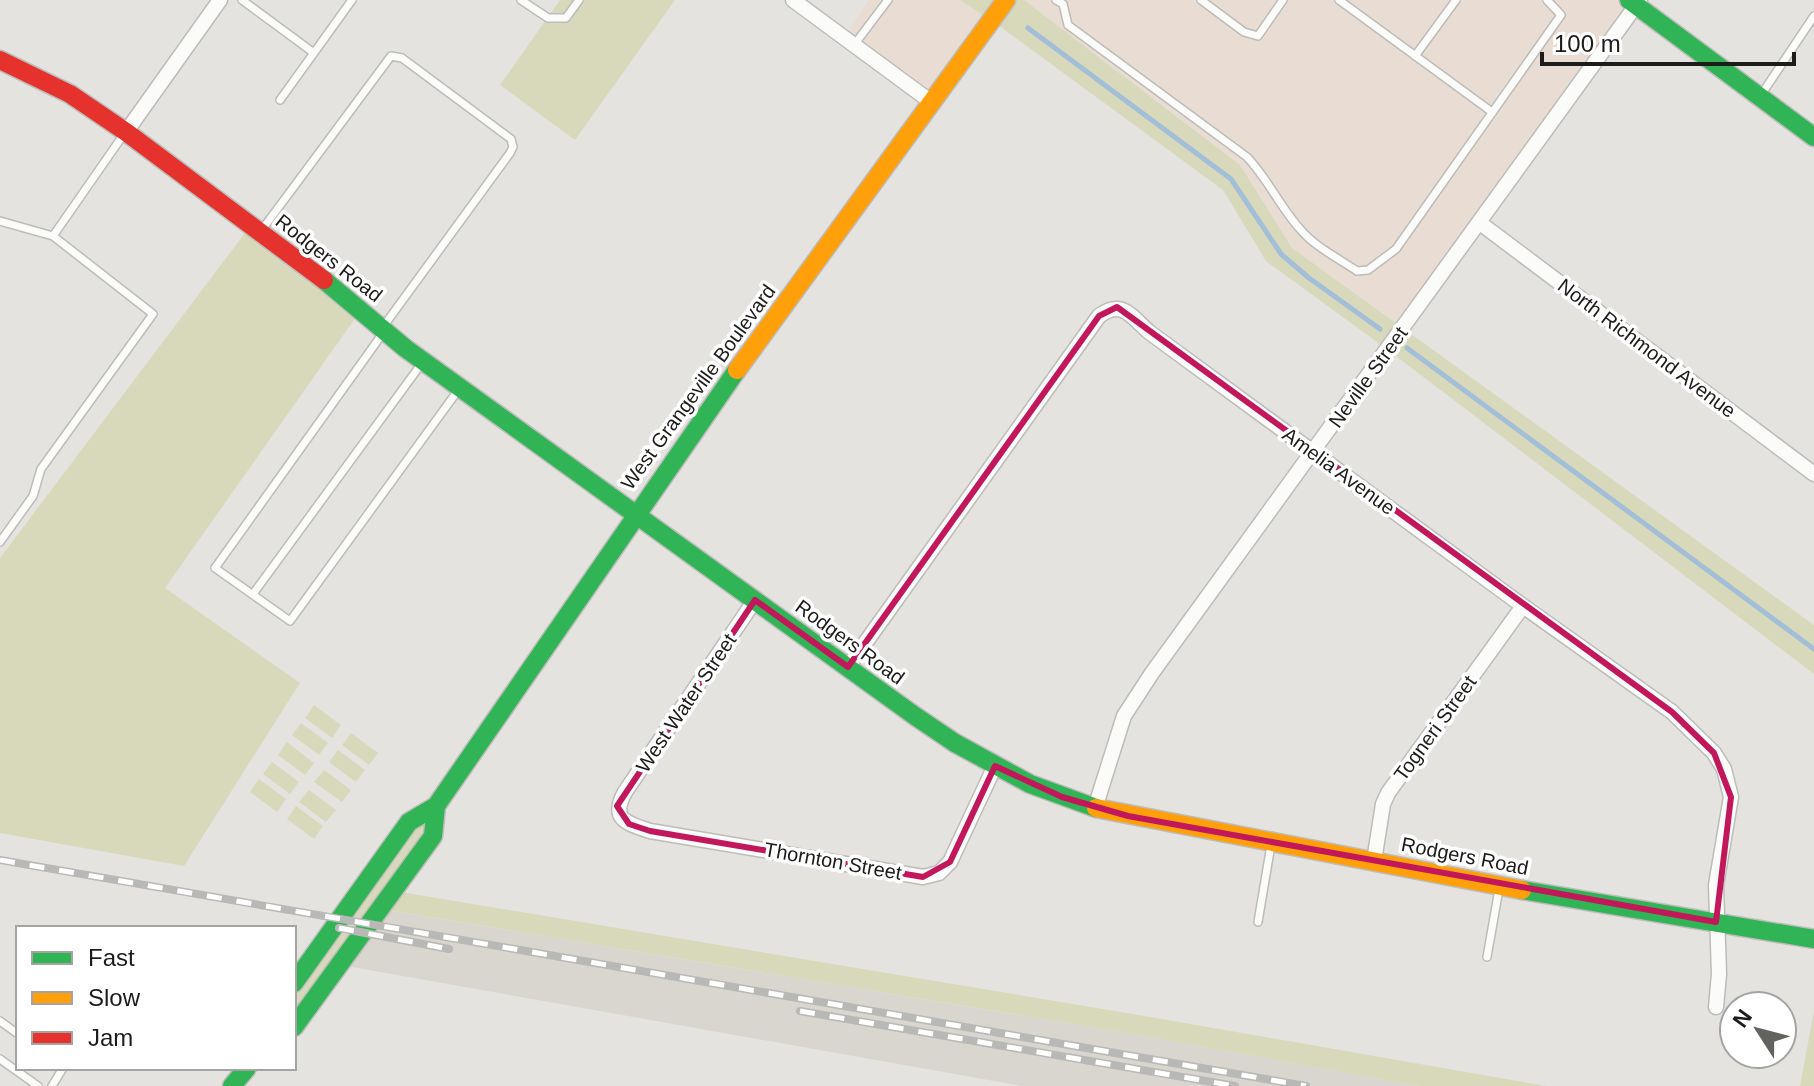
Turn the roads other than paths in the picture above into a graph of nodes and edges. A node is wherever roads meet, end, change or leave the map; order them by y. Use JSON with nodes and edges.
{"nodes":[{"id":1,"x":220,"y":0,"type":"edge"},
{"id":2,"x":242,"y":0,"type":"edge"},
{"id":3,"x":352,"y":0,"type":"edge"},
{"id":4,"x":521,"y":0,"type":"edge"},
{"id":5,"x":579,"y":0,"type":"edge"},
{"id":6,"x":793,"y":0,"type":"edge"},
{"id":7,"x":888,"y":0,"type":"edge"},
{"id":8,"x":1006,"y":0,"type":"edge"},
{"id":9,"x":1056,"y":0,"type":"edge"},
{"id":10,"x":1283,"y":0,"type":"edge"},
{"id":11,"x":1339,"y":0,"type":"edge"},
{"id":12,"x":1456,"y":0,"type":"edge"},
{"id":13,"x":1547,"y":0,"type":"edge"},
{"id":14,"x":1205,"y":1,"type":"edge"},
{"id":15,"x":1635,"y":2,"type":"edge"},
{"id":16,"x":1814,"y":16,"type":"edge"},
{"id":17,"x":854,"y":45,"type":"junction"},
{"id":18,"x":314,"y":53,"type":"junction"},
{"id":19,"x":1415,"y":56,"type":"junction"},
{"id":20,"x":0,"y":60,"type":"edge"},
{"id":21,"x":1760,"y":97,"type":"junction"},
{"id":22,"x":280,"y":100,"type":"dead end"},
{"id":23,"x":930,"y":101,"type":"junction"},
{"id":24,"x":1492,"y":112,"type":"junction"},
{"id":25,"x":126,"y":132,"type":"junction"},
{"id":26,"x":1814,"y":137,"type":"edge"},
{"id":27,"x":0,"y":221,"type":"edge"},
{"id":28,"x":1480,"y":223,"type":"junction"},
{"id":29,"x":260,"y":232,"type":"junction"},
{"id":30,"x":53,"y":236,"type":"junction"},
{"id":31,"x":383,"y":330,"type":"junction"},
{"id":32,"x":423,"y":361,"type":"junction"},
{"id":33,"x":461,"y":388,"type":"junction"},
{"id":34,"x":1313,"y":452,"type":"junction"},
{"id":35,"x":1814,"y":474,"type":"edge"},
{"id":36,"x":635,"y":513,"type":"junction"},
{"id":37,"x":0,"y":542,"type":"edge"},
{"id":38,"x":253,"y":594,"type":"junction"},
{"id":39,"x":755,"y":600,"type":"junction"},
{"id":40,"x":1523,"y":606,"type":"junction"},
{"id":41,"x":848,"y":667,"type":"junction"},
{"id":42,"x":995,"y":766,"type":"junction"},
{"id":43,"x":436,"y":806,"type":"junction"},
{"id":44,"x":617,"y":806,"type":"joint"},
{"id":45,"x":1095,"y":808,"type":"junction"},
{"id":46,"x":1271,"y":845,"type":"junction"},
{"id":47,"x":1374,"y":861,"type":"junction"},
{"id":48,"x":1499,"y":886,"type":"junction"},
{"id":49,"x":1258,"y":922,"type":"dead end"},
{"id":50,"x":1716,"y":922,"type":"junction"},
{"id":51,"x":1814,"y":939,"type":"edge"},
{"id":52,"x":1487,"y":957,"type":"dead end"},
{"id":53,"x":296,"y":980,"type":"edge"},
{"id":54,"x":1716,"y":1007,"type":"dead end"},
{"id":55,"x":296,"y":1024,"type":"edge"},
{"id":56,"x":0,"y":1059,"type":"edge"},
{"id":57,"x":245,"y":1070,"type":"edge"},
{"id":58,"x":38,"y":1086,"type":"edge"},
{"id":59,"x":232,"y":1086,"type":"edge"}],
"edges":[{"from":1,"to":25,"type":"street"},
{"from":2,"to":18,"type":"lane"},
{"from":3,"to":18,"type":"lane"},
{"from":4,"to":5,"type":"lane"},
{"from":6,"to":17,"type":"street"},
{"from":7,"to":17,"type":"lane"},
{"from":8,"to":23,"type":"street","name":"West Grangeville Boulevard"},
{"from":9,"to":24,"type":"lane"},
{"from":10,"to":14,"type":"lane"},
{"from":11,"to":19,"type":"lane"},
{"from":12,"to":19,"type":"lane"},
{"from":13,"to":24,"type":"lane"},
{"from":15,"to":21,"type":"street"},
{"from":15,"to":28,"type":"street","name":"Neville Street"},
{"from":16,"to":21,"type":"lane"},
{"from":17,"to":23,"type":"street"},
{"from":18,"to":22,"type":"lane"},
{"from":19,"to":24,"type":"lane"},
{"from":20,"to":25,"type":"street","name":"Rodgers Road"},
{"from":21,"to":26,"type":"street"},
{"from":23,"to":36,"type":"street","name":"West Grangeville Boulevard"},
{"from":25,"to":29,"type":"street","name":"Rodgers Road"},
{"from":25,"to":30,"type":"lane"},
{"from":27,"to":30,"type":"lane"},
{"from":28,"to":34,"type":"street","name":"Neville Street"},
{"from":28,"to":35,"type":"street","name":"North Richmond Avenue"},
{"from":29,"to":31,"type":"street","name":"Rodgers Road"},
{"from":29,"to":31,"type":"lane"},
{"from":30,"to":37,"type":"lane"},
{"from":31,"to":32,"type":"street","name":"Rodgers Road"},
{"from":31,"to":38,"type":"lane"},
{"from":32,"to":33,"type":"street","name":"Rodgers Road"},
{"from":32,"to":38,"type":"lane"},
{"from":33,"to":36,"type":"street","name":"Rodgers Road"},
{"from":33,"to":38,"type":"lane"},
{"from":34,"to":40,"type":"street","name":"Amelia Avenue"},
{"from":34,"to":41,"type":"street","name":"Amelia Avenue"},
{"from":34,"to":45,"type":"street","name":"Neville Street"},
{"from":36,"to":39,"type":"street","name":"Rodgers Road"},
{"from":36,"to":43,"type":"street","name":"West Grangeville Boulevard"},
{"from":39,"to":41,"type":"street","name":"Rodgers Road"},
{"from":39,"to":44,"type":"street","name":"West Water Street"},
{"from":40,"to":47,"type":"street","name":"Togneri Street"},
{"from":40,"to":50,"type":"street","name":"Amelia Avenue"},
{"from":41,"to":42,"type":"street","name":"Rodgers Road"},
{"from":42,"to":44,"type":"street","name":"Thornton Street"},
{"from":42,"to":45,"type":"street","name":"Rodgers Road"},
{"from":43,"to":53,"type":"street","name":"West Grangeville Boulevard"},
{"from":43,"to":55,"type":"street","name":"West Grangeville Boulevard"},
{"from":45,"to":46,"type":"street","name":"Rodgers Road"},
{"from":46,"to":47,"type":"street","name":"Rodgers Road"},
{"from":46,"to":49,"type":"lane"},
{"from":47,"to":48,"type":"street","name":"Rodgers Road"},
{"from":48,"to":50,"type":"street","name":"Rodgers Road"},
{"from":48,"to":52,"type":"lane"},
{"from":50,"to":51,"type":"street","name":"Rodgers Road"},
{"from":50,"to":54,"type":"street","name":"Amelia Avenue"},
{"from":56,"to":58,"type":"lane"},
{"from":57,"to":59,"type":"street"}]}
